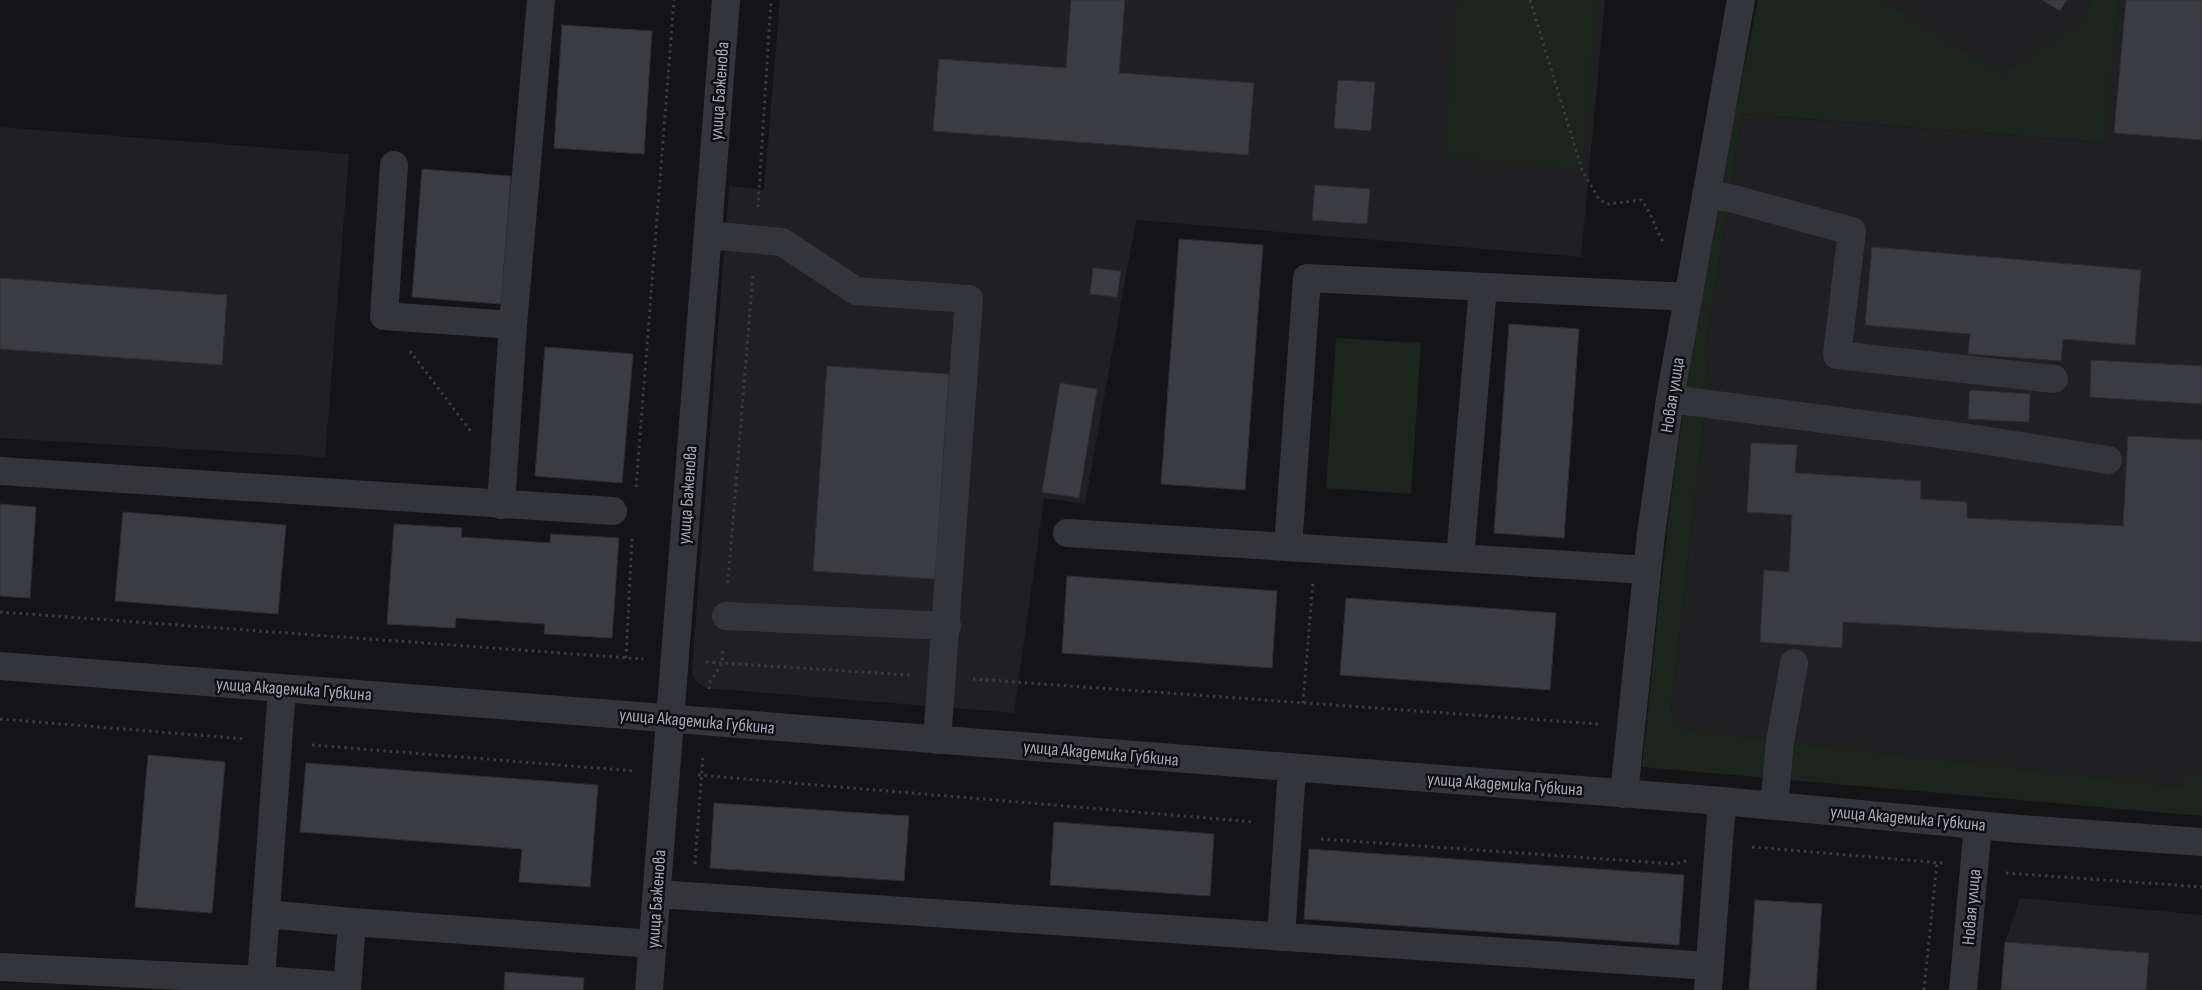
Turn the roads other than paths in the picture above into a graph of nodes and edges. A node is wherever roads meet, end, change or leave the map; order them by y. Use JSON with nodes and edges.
{"nodes":[{"id":1,"x":541,"y":0,"type":"edge"},
{"id":2,"x":726,"y":0,"type":"edge"},
{"id":3,"x":1741,"y":0,"type":"edge"},
{"id":4,"x":394,"y":165,"type":"dead end"},
{"id":5,"x":1706,"y":195,"type":"junction"},
{"id":6,"x":708,"y":235,"type":"junction"},
{"id":7,"x":1483,"y":287,"type":"junction"},
{"id":8,"x":1690,"y":290,"type":"junction"},
{"id":9,"x":513,"y":325,"type":"junction"},
{"id":10,"x":2054,"y":379,"type":"dead end"},
{"id":11,"x":1670,"y":400,"type":"junction"},
{"id":12,"x":2108,"y":460,"type":"dead end"},
{"id":13,"x":0,"y":470,"type":"edge"},
{"id":14,"x":501,"y":505,"type":"junction"},
{"id":15,"x":613,"y":511,"type":"dead end"},
{"id":16,"x":1066,"y":533,"type":"dead end"},
{"id":17,"x":1288,"y":547,"type":"junction"},
{"id":18,"x":1460,"y":558,"type":"junction"},
{"id":19,"x":1648,"y":570,"type":"junction"},
{"id":20,"x":726,"y":616,"type":"road end"},
{"id":21,"x":947,"y":626,"type":"junction"},
{"id":22,"x":1794,"y":663,"type":"dead end"},
{"id":23,"x":0,"y":666,"type":"edge"},
{"id":24,"x":282,"y":688,"type":"junction"},
{"id":25,"x":670,"y":718,"type":"junction"},
{"id":26,"x":937,"y":740,"type":"junction"},
{"id":27,"x":1292,"y":768,"type":"junction"},
{"id":28,"x":1624,"y":794,"type":"junction"},
{"id":29,"x":1722,"y":801,"type":"junction"},
{"id":30,"x":1774,"y":806,"type":"junction"},
{"id":31,"x":1978,"y":825,"type":"junction"},
{"id":32,"x":2202,"y":842,"type":"edge"},
{"id":33,"x":656,"y":894,"type":"junction"},
{"id":34,"x":266,"y":914,"type":"junction"},
{"id":35,"x":352,"y":922,"type":"junction"},
{"id":36,"x":1281,"y":937,"type":"junction"},
{"id":37,"x":653,"y":944,"type":"junction"},
{"id":38,"x":0,"y":967,"type":"edge"},
{"id":39,"x":1709,"y":978,"type":"edge"},
{"id":40,"x":261,"y":980,"type":"junction"},
{"id":41,"x":347,"y":988,"type":"edge"},
{"id":42,"x":649,"y":990,"type":"edge"},
{"id":43,"x":1963,"y":990,"type":"edge"}],
"edges":[{"from":1,"to":9,"type":"street"},
{"from":2,"to":6,"type":"street","name":"улица Баженова"},
{"from":3,"to":5,"type":"street","name":"Новая улица"},
{"from":4,"to":9,"type":"street"},
{"from":5,"to":8,"type":"street","name":"Новая улица"},
{"from":5,"to":10,"type":"street"},
{"from":6,"to":21,"type":"street"},
{"from":6,"to":25,"type":"street","name":"улица Баженова"},
{"from":7,"to":8,"type":"street"},
{"from":7,"to":17,"type":"street"},
{"from":7,"to":18,"type":"street"},
{"from":8,"to":11,"type":"street","name":"Новая улица"},
{"from":9,"to":14,"type":"street"},
{"from":11,"to":12,"type":"street"},
{"from":11,"to":19,"type":"street","name":"Новая улица"},
{"from":13,"to":14,"type":"street"},
{"from":14,"to":15,"type":"street"},
{"from":16,"to":17,"type":"street"},
{"from":17,"to":18,"type":"street"},
{"from":18,"to":19,"type":"street"},
{"from":19,"to":28,"type":"street","name":"Новая улица"},
{"from":20,"to":21,"type":"street"},
{"from":21,"to":26,"type":"street"},
{"from":22,"to":30,"type":"street"},
{"from":23,"to":24,"type":"street","name":"улица Академика Губкина"},
{"from":24,"to":25,"type":"street","name":"улица Академика Губкина"},
{"from":24,"to":34,"type":"street"},
{"from":25,"to":26,"type":"street","name":"улица Академика Губкина"},
{"from":25,"to":33,"type":"street","name":"улица Баженова"},
{"from":26,"to":27,"type":"street","name":"улица Академика Губкина"},
{"from":27,"to":28,"type":"street","name":"улица Академика Губкина"},
{"from":27,"to":36,"type":"street"},
{"from":28,"to":29,"type":"street","name":"улица Академика Губкина"},
{"from":29,"to":30,"type":"street","name":"улица Академика Губкина"},
{"from":29,"to":39,"type":"street"},
{"from":30,"to":31,"type":"street","name":"улица Академика Губкина"},
{"from":31,"to":32,"type":"street","name":"улица Академика Губкина"},
{"from":31,"to":43,"type":"street","name":"Новая улица"},
{"from":33,"to":36,"type":"street"},
{"from":33,"to":37,"type":"street","name":"улица Баженова"},
{"from":34,"to":35,"type":"street"},
{"from":34,"to":40,"type":"street"},
{"from":35,"to":37,"type":"street"},
{"from":35,"to":41,"type":"street"},
{"from":36,"to":39,"type":"street"},
{"from":37,"to":42,"type":"street","name":"улица Баженова"},
{"from":38,"to":40,"type":"street"},
{"from":40,"to":41,"type":"street"}]}
